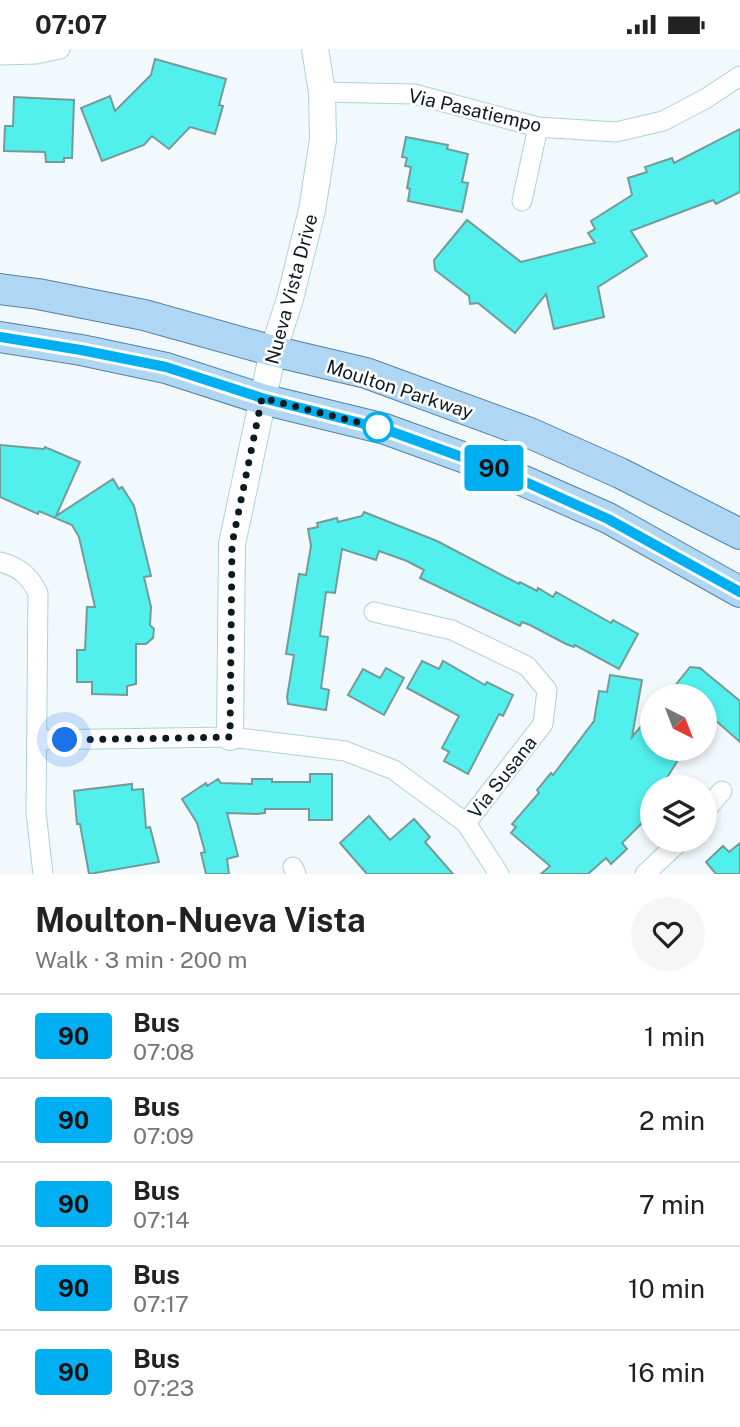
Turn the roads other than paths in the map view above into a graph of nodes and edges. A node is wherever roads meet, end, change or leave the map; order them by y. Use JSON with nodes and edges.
{"nodes":[{"id":1,"x":60,"y":49,"type":"edge"},
{"id":2,"x":316,"y":49,"type":"edge"},
{"id":3,"x":0,"y":55,"type":"edge"},
{"id":4,"x":740,"y":76,"type":"edge"},
{"id":5,"x":322,"y":92,"type":"junction"},
{"id":6,"x":538,"y":127,"type":"junction"},
{"id":7,"x":522,"y":201,"type":"dead end"},
{"id":8,"x":0,"y":289,"type":"edge"},
{"id":9,"x":0,"y":337,"type":"edge"},
{"id":10,"x":274,"y":351,"type":"junction"},
{"id":11,"x":262,"y":398,"type":"junction"},
{"id":12,"x":740,"y":534,"type":"edge"},
{"id":13,"x":0,"y":562,"type":"edge"},
{"id":14,"x":740,"y":592,"type":"edge"},
{"id":15,"x":374,"y":613,"type":"dead end"},
{"id":16,"x":230,"y":737,"type":"junction"},
{"id":17,"x":37,"y":740,"type":"junction"},
{"id":18,"x":722,"y":791,"type":"dead end"},
{"id":19,"x":717,"y":797,"type":"edge"},
{"id":20,"x":466,"y":824,"type":"junction"},
{"id":21,"x":668,"y":852,"type":"edge"},
{"id":22,"x":43,"y":874,"type":"edge"},
{"id":23,"x":499,"y":874,"type":"edge"},
{"id":24,"x":645,"y":874,"type":"edge"}],
"edges":[{"from":1,"to":3,"type":"street"},
{"from":2,"to":5,"type":"street","name":"Nueva Vista Drive"},
{"from":4,"to":6,"type":"street","name":"Via Pasatiempo"},
{"from":5,"to":6,"type":"street","name":"Via Pasatiempo"},
{"from":5,"to":10,"type":"street","name":"Nueva Vista Drive"},
{"from":6,"to":7,"type":"street"},
{"from":8,"to":10,"type":"main road","name":"Moulton Parkway"},
{"from":9,"to":11,"type":"main road"},
{"from":10,"to":11,"type":"street","name":"Nueva Vista Drive"},
{"from":10,"to":12,"type":"main road","name":"Moulton Parkway"},
{"from":11,"to":14,"type":"main road"},
{"from":11,"to":16,"type":"street","name":"Nueva Vista Drive"},
{"from":13,"to":17,"type":"street"},
{"from":15,"to":20,"type":"street","name":"Via Susana"},
{"from":16,"to":17,"type":"street"},
{"from":16,"to":20,"type":"street"},
{"from":17,"to":22,"type":"street"},
{"from":18,"to":19,"type":"street"},
{"from":20,"to":23,"type":"street"},
{"from":21,"to":24,"type":"street"}]}
